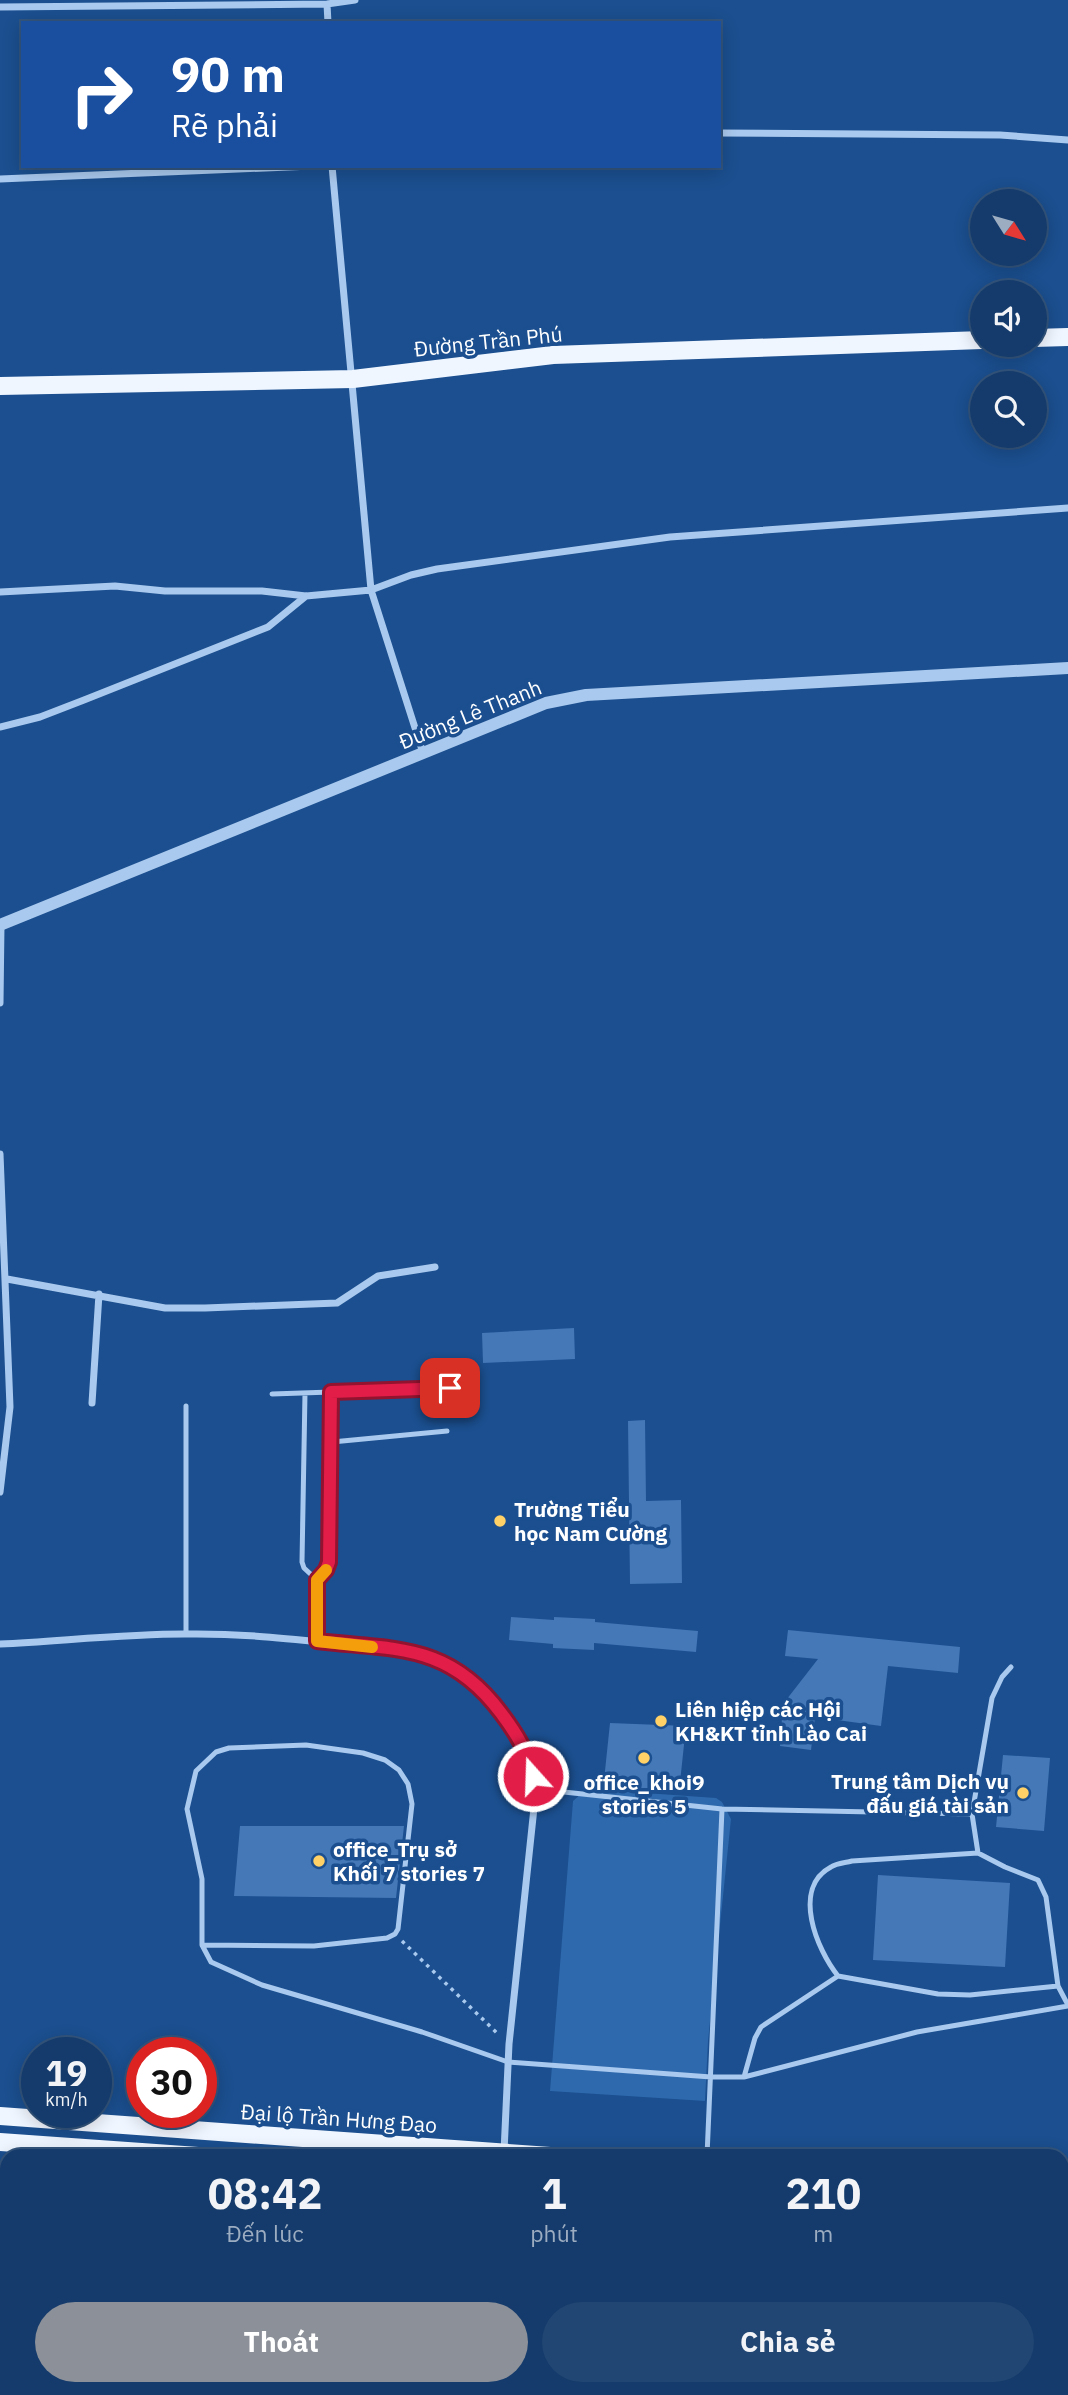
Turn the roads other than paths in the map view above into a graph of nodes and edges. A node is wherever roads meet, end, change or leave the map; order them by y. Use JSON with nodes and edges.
{"nodes":[{"id":1,"x":355,"y":0,"type":"edge"},
{"id":2,"x":327,"y":4,"type":"junction"},
{"id":3,"x":0,"y":7,"type":"edge"},
{"id":4,"x":328,"y":21,"type":"edge"},
{"id":5,"x":721,"y":133,"type":"edge"},
{"id":6,"x":1068,"y":140,"type":"edge"},
{"id":7,"x":260,"y":168,"type":"edge"},
{"id":8,"x":332,"y":168,"type":"edge"},
{"id":9,"x":0,"y":178,"type":"edge"},
{"id":10,"x":1068,"y":337,"type":"edge"},
{"id":11,"x":1047,"y":338,"type":"edge"},
{"id":12,"x":970,"y":340,"type":"edge"},
{"id":13,"x":353,"y":379,"type":"junction"},
{"id":14,"x":0,"y":386,"type":"edge"},
{"id":15,"x":1068,"y":508,"type":"edge"},
{"id":16,"x":371,"y":590,"type":"junction"},
{"id":17,"x":0,"y":592,"type":"edge"},
{"id":18,"x":306,"y":596,"type":"junction"},
{"id":19,"x":1068,"y":668,"type":"edge"},
{"id":20,"x":0,"y":727,"type":"edge"},
{"id":21,"x":422,"y":753,"type":"junction"},
{"id":22,"x":0,"y":925,"type":"edge"},
{"id":23,"x":0,"y":1003,"type":"edge"},
{"id":24,"x":0,"y":1154,"type":"edge"},
{"id":25,"x":435,"y":1267,"type":"dead end"},
{"id":26,"x":6,"y":1279,"type":"junction"},
{"id":27,"x":99,"y":1294,"type":"junction"},
{"id":28,"x":450,"y":1388,"type":"dead end"},
{"id":29,"x":331,"y":1392,"type":"junction"},
{"id":30,"x":305,"y":1393,"type":"junction"},
{"id":31,"x":272,"y":1394,"type":"dead end"},
{"id":32,"x":92,"y":1403,"type":"dead end"},
{"id":33,"x":186,"y":1405,"type":"dead end"},
{"id":34,"x":447,"y":1431,"type":"dead end"},
{"id":35,"x":332,"y":1441,"type":"junction"},
{"id":36,"x":0,"y":1492,"type":"edge"},
{"id":37,"x":317,"y":1580,"type":"junction"},
{"id":38,"x":186,"y":1634,"type":"junction"},
{"id":39,"x":317,"y":1641,"type":"junction"},
{"id":40,"x":0,"y":1644,"type":"edge"},
{"id":41,"x":1011,"y":1667,"type":"dead end"},
{"id":42,"x":536,"y":1789,"type":"junction"},
{"id":43,"x":722,"y":1809,"type":"junction"},
{"id":44,"x":972,"y":1814,"type":"junction"},
{"id":45,"x":978,"y":1853,"type":"junction"},
{"id":46,"x":202,"y":1945,"type":"junction"},
{"id":47,"x":838,"y":1976,"type":"junction"},
{"id":48,"x":1058,"y":1986,"type":"junction"},
{"id":49,"x":1068,"y":2005,"type":"edge"},
{"id":50,"x":508,"y":2062,"type":"junction"},
{"id":51,"x":712,"y":2077,"type":"junction"},
{"id":52,"x":744,"y":2077,"type":"junction"},
{"id":53,"x":0,"y":2116,"type":"edge"},
{"id":54,"x":0,"y":2142,"type":"edge"},
{"id":55,"x":99,"y":2149,"type":"edge"},
{"id":56,"x":450,"y":2149,"type":"edge"},
{"id":57,"x":504,"y":2149,"type":"edge"},
{"id":58,"x":707,"y":2149,"type":"edge"}],
"edges":[{"from":1,"to":2,"type":"street"},
{"from":2,"to":3,"type":"street"},
{"from":2,"to":4,"type":"street"},
{"from":5,"to":6,"type":"street"},
{"from":7,"to":9,"type":"street"},
{"from":8,"to":13,"type":"street"},
{"from":10,"to":11,"type":"main road"},
{"from":12,"to":13,"type":"main road","name":"Đường Trần Phú"},
{"from":13,"to":14,"type":"main road","name":"Đường Trần Phú"},
{"from":13,"to":16,"type":"street"},
{"from":15,"to":16,"type":"street"},
{"from":16,"to":18,"type":"street"},
{"from":16,"to":21,"type":"street"},
{"from":17,"to":18,"type":"street"},
{"from":18,"to":20,"type":"street"},
{"from":19,"to":21,"type":"street","name":"Đường Lê Thanh"},
{"from":21,"to":22,"type":"street","name":"Đường Lê Thanh"},
{"from":22,"to":23,"type":"street"},
{"from":24,"to":26,"type":"street"},
{"from":25,"to":27,"type":"street"},
{"from":26,"to":27,"type":"street"},
{"from":26,"to":36,"type":"street"},
{"from":27,"to":32,"type":"street"},
{"from":28,"to":29,"type":"lane"},
{"from":29,"to":30,"type":"lane"},
{"from":29,"to":35,"type":"lane"},
{"from":30,"to":31,"type":"lane"},
{"from":30,"to":37,"type":"lane"},
{"from":33,"to":38,"type":"lane"},
{"from":34,"to":35,"type":"lane"},
{"from":35,"to":37,"type":"lane"},
{"from":37,"to":39,"type":"lane"},
{"from":38,"to":39,"type":"street"},
{"from":38,"to":40,"type":"street"},
{"from":39,"to":42,"type":"street"},
{"from":41,"to":44,"type":"lane"},
{"from":42,"to":43,"type":"lane"},
{"from":42,"to":50,"type":"street"},
{"from":43,"to":44,"type":"lane"},
{"from":43,"to":51,"type":"lane"},
{"from":44,"to":45,"type":"lane"},
{"from":45,"to":47,"type":"lane"},
{"from":45,"to":48,"type":"lane"},
{"from":46,"to":46,"type":"lane"},
{"from":46,"to":50,"type":"lane"},
{"from":47,"to":48,"type":"lane"},
{"from":47,"to":52,"type":"lane"},
{"from":48,"to":49,"type":"lane"},
{"from":49,"to":52,"type":"lane"},
{"from":50,"to":51,"type":"lane"},
{"from":50,"to":57,"type":"street"},
{"from":51,"to":52,"type":"lane"},
{"from":51,"to":58,"type":"lane"},
{"from":53,"to":56,"type":"main road","name":"Đại lộ Trần Hưng Đạo"},
{"from":54,"to":55,"type":"main road"}]}
